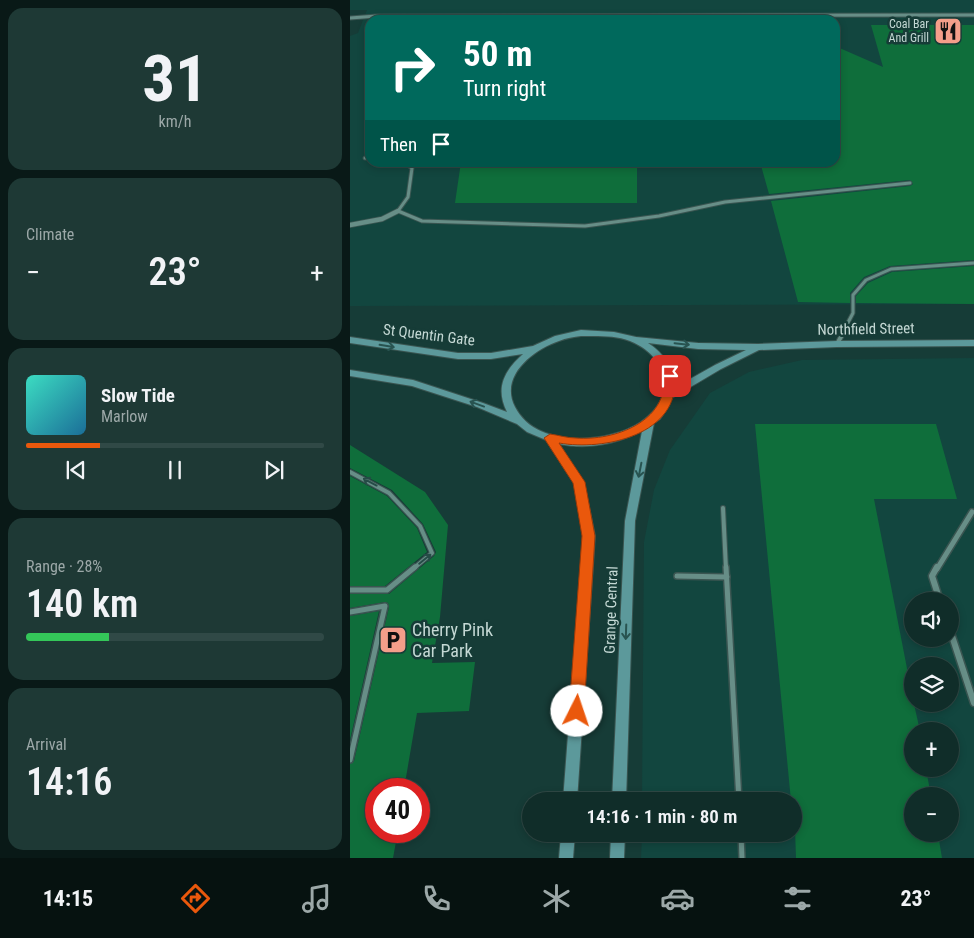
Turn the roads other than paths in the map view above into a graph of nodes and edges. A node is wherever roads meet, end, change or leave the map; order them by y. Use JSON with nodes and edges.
{"nodes":[{"id":1,"x":840,"y":15,"type":"edge"},
{"id":2,"x":974,"y":15,"type":"edge"},
{"id":3,"x":365,"y":17,"type":"edge"},
{"id":4,"x":350,"y":18,"type":"edge"},
{"id":5,"x":410,"y":167,"type":"edge"},
{"id":6,"x":910,"y":183,"type":"dead end"},
{"id":7,"x":398,"y":211,"type":"junction"},
{"id":8,"x":350,"y":225,"type":"edge"},
{"id":9,"x":974,"y":263,"type":"edge"},
{"id":10,"x":633,"y":339,"type":"junction"},
{"id":11,"x":350,"y":340,"type":"edge"},
{"id":12,"x":974,"y":343,"type":"edge"},
{"id":13,"x":837,"y":344,"type":"junction"},
{"id":14,"x":758,"y":347,"type":"junction"},
{"id":15,"x":533,"y":348,"type":"junction"},
{"id":16,"x":350,"y":373,"type":"edge"},
{"id":17,"x":668,"y":396,"type":"junction"},
{"id":18,"x":649,"y":422,"type":"junction"},
{"id":19,"x":522,"y":423,"type":"junction"},
{"id":20,"x":550,"y":438,"type":"junction"},
{"id":21,"x":350,"y":472,"type":"edge"},
{"id":22,"x":723,"y":508,"type":"dead end"},
{"id":23,"x":972,"y":512,"type":"dead end"},
{"id":24,"x":677,"y":576,"type":"dead end"},
{"id":25,"x":727,"y":577,"type":"junction"},
{"id":26,"x":350,"y":590,"type":"edge"},
{"id":27,"x":937,"y":592,"type":"edge"},
{"id":28,"x":350,"y":612,"type":"edge"},
{"id":29,"x":956,"y":647,"type":"edge"},
{"id":30,"x":974,"y":703,"type":"edge"},
{"id":31,"x":350,"y":760,"type":"edge"},
{"id":32,"x":571,"y":792,"type":"edge"},
{"id":33,"x":619,"y":792,"type":"edge"},
{"id":34,"x":739,"y":792,"type":"edge"},
{"id":35,"x":567,"y":842,"type":"edge"},
{"id":36,"x":618,"y":842,"type":"edge"},
{"id":37,"x":741,"y":842,"type":"edge"},
{"id":38,"x":566,"y":858,"type":"edge"},
{"id":39,"x":617,"y":858,"type":"edge"},
{"id":40,"x":742,"y":858,"type":"edge"}],
"edges":[{"from":1,"to":2,"type":"street"},
{"from":3,"to":4,"type":"street"},
{"from":5,"to":7,"type":"lane"},
{"from":6,"to":7,"type":"lane"},
{"from":7,"to":8,"type":"street"},
{"from":9,"to":13,"type":"lane"},
{"from":10,"to":14,"type":"street","name":"Northfield Street","one_way":true},
{"from":10,"to":15,"type":"street"},
{"from":10,"to":17,"type":"street"},
{"from":11,"to":15,"type":"street","name":"St Quentin Gate","one_way":true},
{"from":12,"to":13,"type":"street","name":"Northfield Street"},
{"from":13,"to":14,"type":"street","name":"Northfield Street"},
{"from":14,"to":17,"type":"street","name":"Northfield Street"},
{"from":15,"to":19,"type":"street"},
{"from":19,"to":16,"type":"street","one_way":true},
{"from":17,"to":18,"type":"street"},
{"from":18,"to":20,"type":"street"},
{"from":18,"to":33,"type":"street","name":"Grange Central","one_way":true},
{"from":19,"to":20,"type":"street"},
{"from":20,"to":32,"type":"street","name":"Grange Central"},
{"from":26,"to":21,"type":"lane","one_way":true},
{"from":22,"to":25,"type":"lane"},
{"from":23,"to":27,"type":"street"},
{"from":24,"to":25,"type":"lane"},
{"from":25,"to":34,"type":"lane"},
{"from":28,"to":31,"type":"lane"},
{"from":29,"to":30,"type":"street"},
{"from":35,"to":38,"type":"street"},
{"from":36,"to":39,"type":"street"},
{"from":37,"to":40,"type":"lane"}]}
